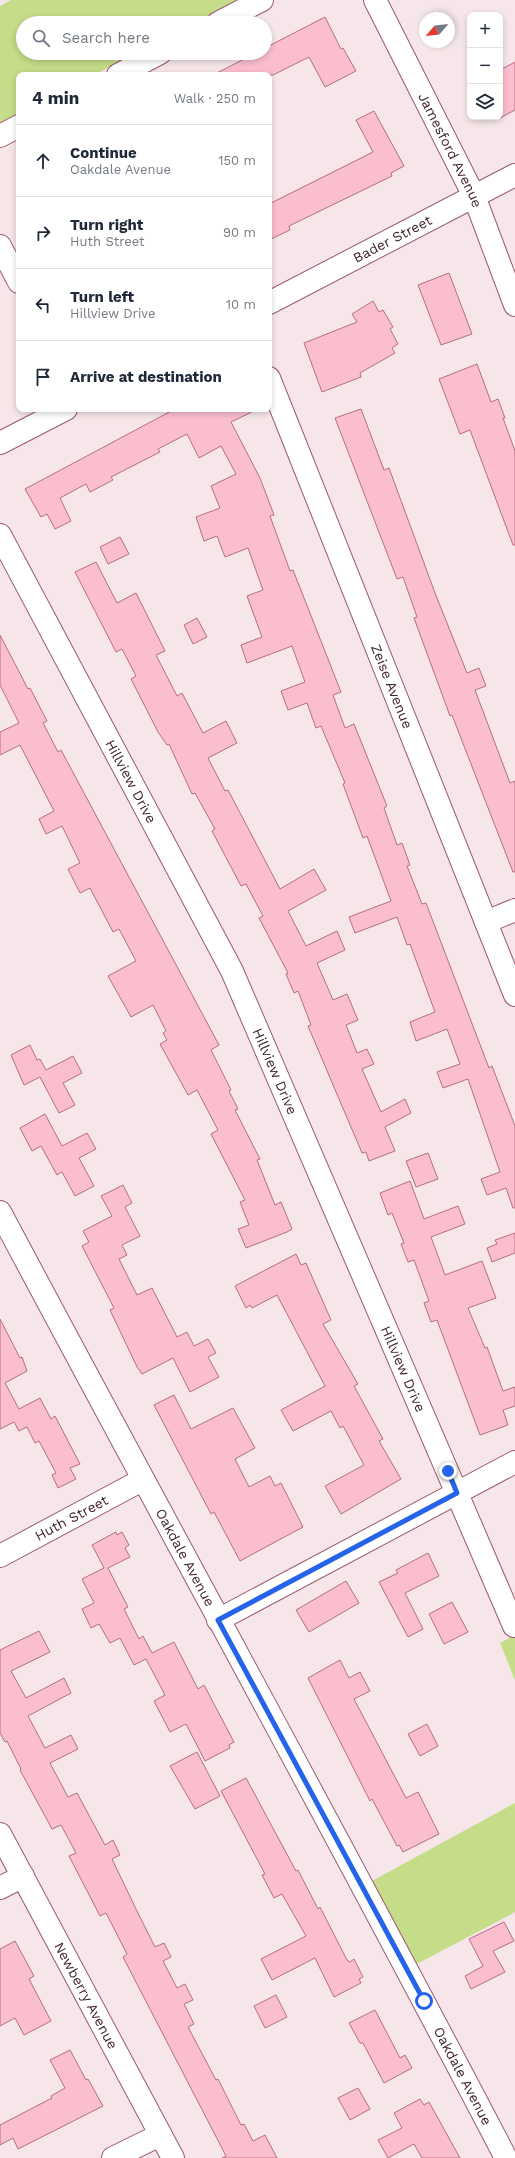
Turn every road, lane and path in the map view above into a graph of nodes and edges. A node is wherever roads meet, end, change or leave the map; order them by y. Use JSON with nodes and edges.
{"nodes":[{"id":1,"x":262,"y":0,"type":"edge"},
{"id":2,"x":375,"y":0,"type":"edge"},
{"id":3,"x":231,"y":16,"type":"edge"},
{"id":4,"x":147,"y":60,"type":"edge"},
{"id":5,"x":124,"y":72,"type":"edge"},
{"id":6,"x":16,"y":128,"type":"edge"},
{"id":7,"x":0,"y":136,"type":"edge"},
{"id":8,"x":515,"y":175,"type":"edge"},
{"id":9,"x":474,"y":196,"type":"junction"},
{"id":10,"x":0,"y":246,"type":"edge"},
{"id":11,"x":16,"y":276,"type":"edge"},
{"id":12,"x":272,"y":301,"type":"edge"},
{"id":13,"x":515,"y":305,"type":"edge"},
{"id":14,"x":272,"y":386,"type":"edge"},
{"id":15,"x":60,"y":412,"type":"edge"},
{"id":16,"x":0,"y":443,"type":"edge"},
{"id":17,"x":0,"y":535,"type":"edge"},
{"id":18,"x":515,"y":910,"type":"edge"},
{"id":19,"x":486,"y":922,"type":"junction"},
{"id":20,"x":515,"y":995,"type":"edge"},
{"id":21,"x":0,"y":1212,"type":"edge"},
{"id":22,"x":515,"y":1462,"type":"edge"},
{"id":23,"x":142,"y":1480,"type":"junction"},
{"id":24,"x":457,"y":1493,"type":"junction"},
{"id":25,"x":0,"y":1556,"type":"edge"},
{"id":26,"x":218,"y":1620,"type":"junction"},
{"id":27,"x":514,"y":1626,"type":"dead end"},
{"id":28,"x":0,"y":1834,"type":"edge"},
{"id":29,"x":23,"y":1876,"type":"junction"},
{"id":30,"x":0,"y":1888,"type":"edge"},
{"id":31,"x":160,"y":2135,"type":"junction"},
{"id":32,"x":114,"y":2158,"type":"edge"},
{"id":33,"x":173,"y":2158,"type":"edge"},
{"id":34,"x":506,"y":2158,"type":"edge"}],
"edges":[{"from":1,"to":3,"type":"street"},
{"from":2,"to":9,"type":"street","name":"Jamesford Avenue"},
{"from":4,"to":5,"type":"street"},
{"from":6,"to":7,"type":"street"},
{"from":8,"to":9,"type":"street","name":"Bader Street"},
{"from":9,"to":12,"type":"street","name":"Bader Street"},
{"from":9,"to":13,"type":"street","name":"Jamesford Avenue"},
{"from":10,"to":11,"type":"street"},
{"from":14,"to":19,"type":"street","name":"Zeise Avenue"},
{"from":15,"to":16,"type":"street"},
{"from":17,"to":24,"type":"street","name":"Hillview Drive"},
{"from":18,"to":19,"type":"street"},
{"from":19,"to":20,"type":"street","name":"Zeise Avenue"},
{"from":21,"to":23,"type":"street","name":"Oakdale Avenue"},
{"from":22,"to":24,"type":"street"},
{"from":23,"to":25,"type":"street","name":"Huth Street"},
{"from":23,"to":26,"type":"street","name":"Oakdale Avenue"},
{"from":24,"to":26,"type":"street"},
{"from":24,"to":27,"type":"street","name":"Hillview Drive"},
{"from":26,"to":34,"type":"street","name":"Oakdale Avenue"},
{"from":28,"to":29,"type":"street","name":"Newberry Avenue"},
{"from":29,"to":30,"type":"street"},
{"from":29,"to":31,"type":"street","name":"Newberry Avenue"},
{"from":31,"to":32,"type":"street"},
{"from":31,"to":33,"type":"street","name":"Newberry Avenue"}]}
